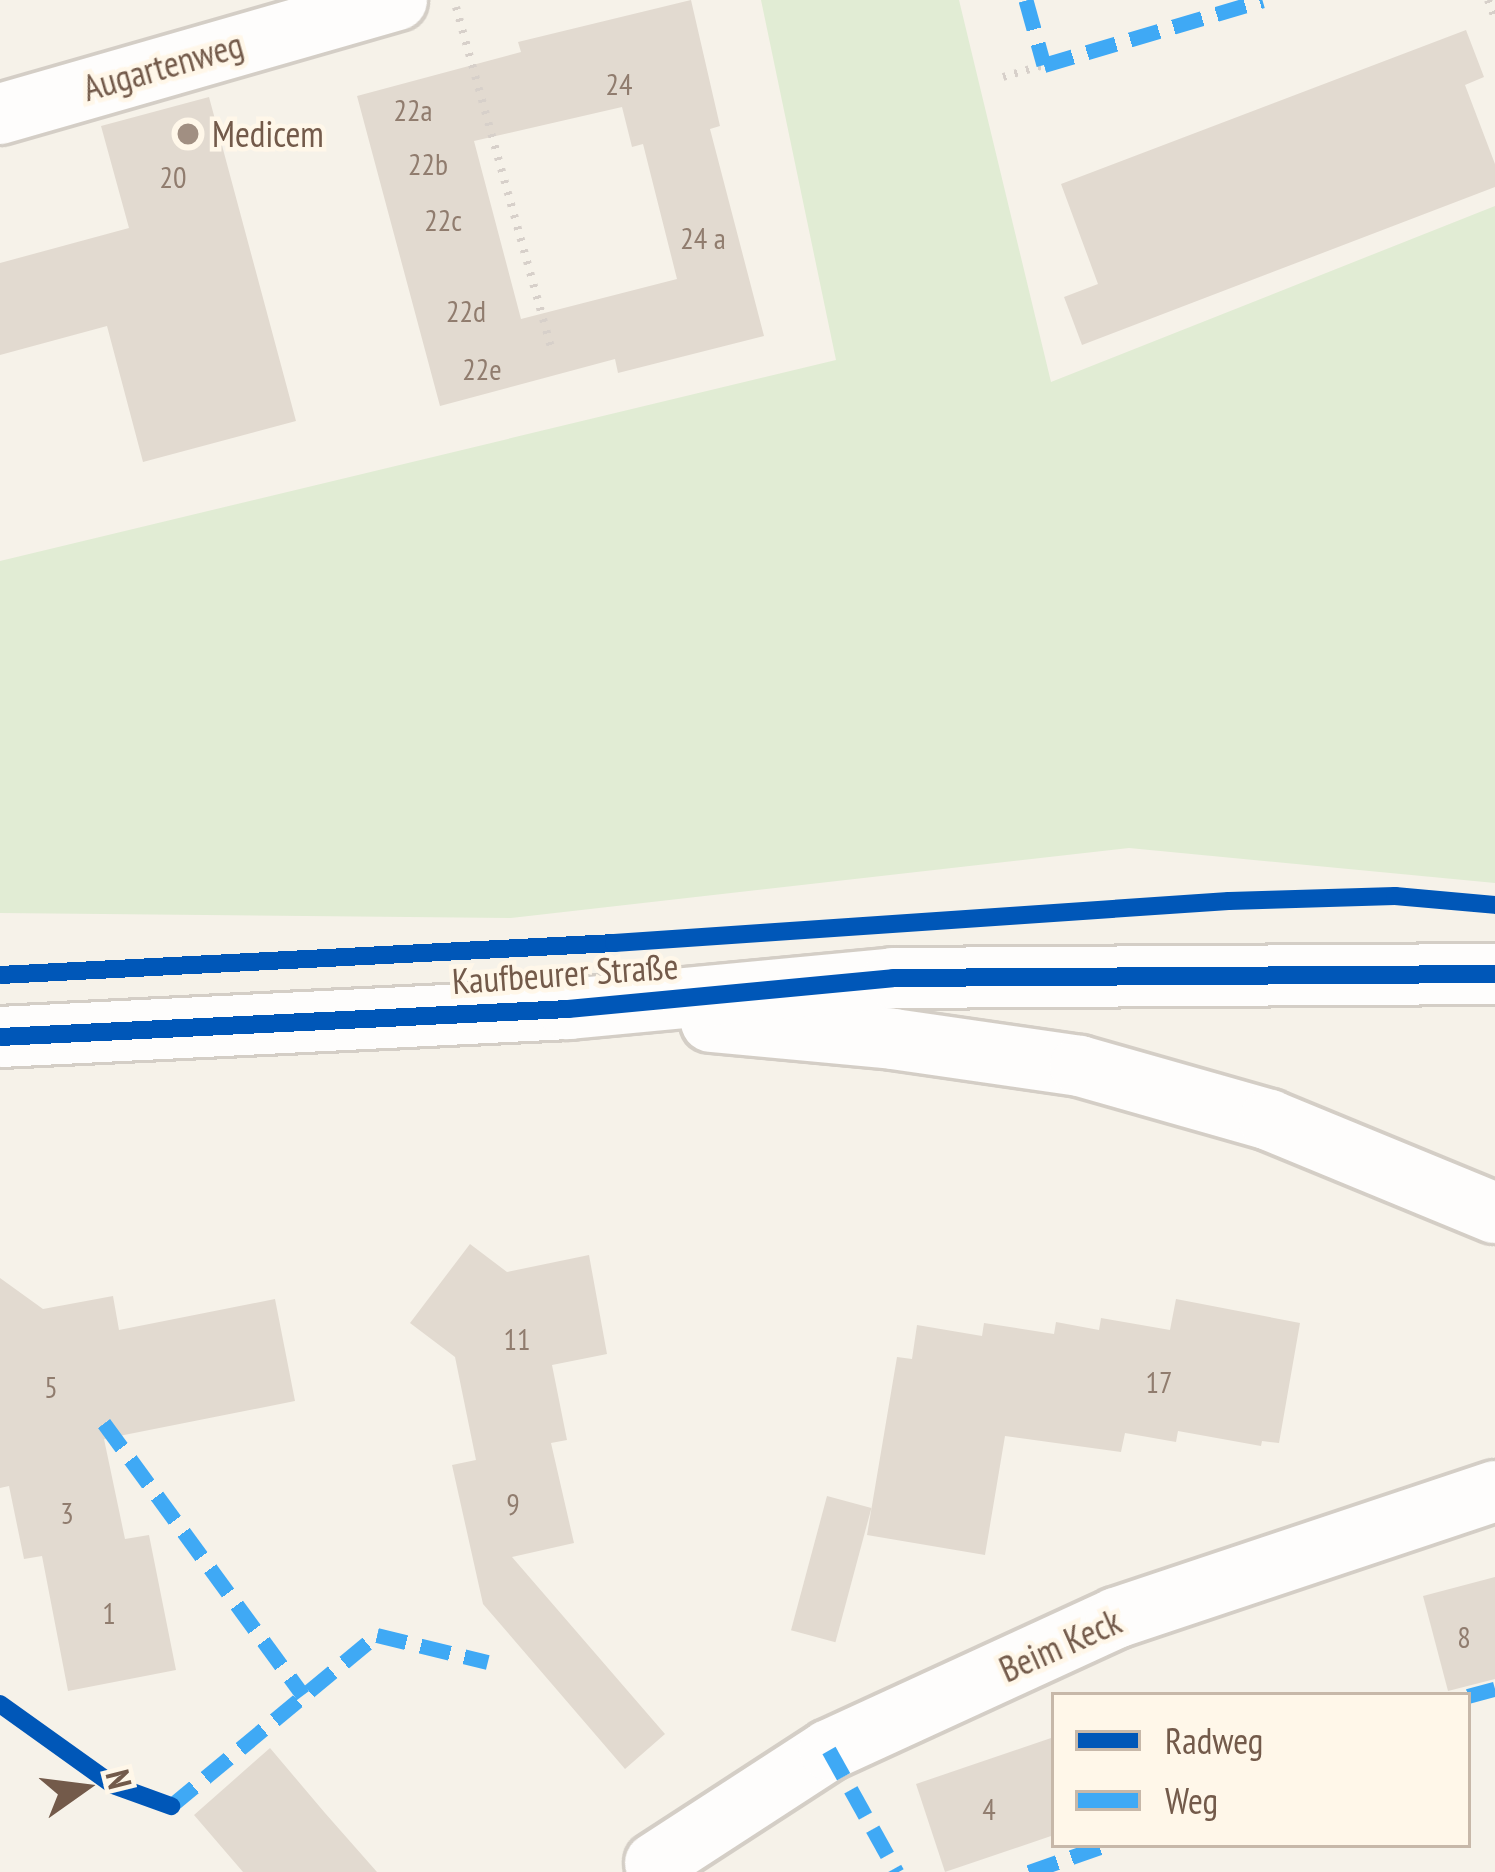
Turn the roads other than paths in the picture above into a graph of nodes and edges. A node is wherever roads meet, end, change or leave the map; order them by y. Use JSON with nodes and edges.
{"nodes":[{"id":1,"x":397,"y":0,"type":"edge"},
{"id":2,"x":0,"y":114,"type":"edge"},
{"id":3,"x":1495,"y":974,"type":"edge"},
{"id":4,"x":568,"y":1009,"type":"junction"},
{"id":5,"x":0,"y":1037,"type":"edge"},
{"id":6,"x":1495,"y":1214,"type":"edge"},
{"id":7,"x":1495,"y":1491,"type":"edge"},
{"id":8,"x":655,"y":1863,"type":"dead end"}],
"edges":[{"from":1,"to":2,"type":"street","name":"Augartenweg"},
{"from":3,"to":4,"type":"street","name":"Kaufbeurer Straße"},
{"from":4,"to":5,"type":"street","name":"Kaufbeurer Straße"},
{"from":4,"to":6,"type":"street","name":"Kaufbeurer Straße"},
{"from":7,"to":8,"type":"street","name":"Beim Keck"}]}
